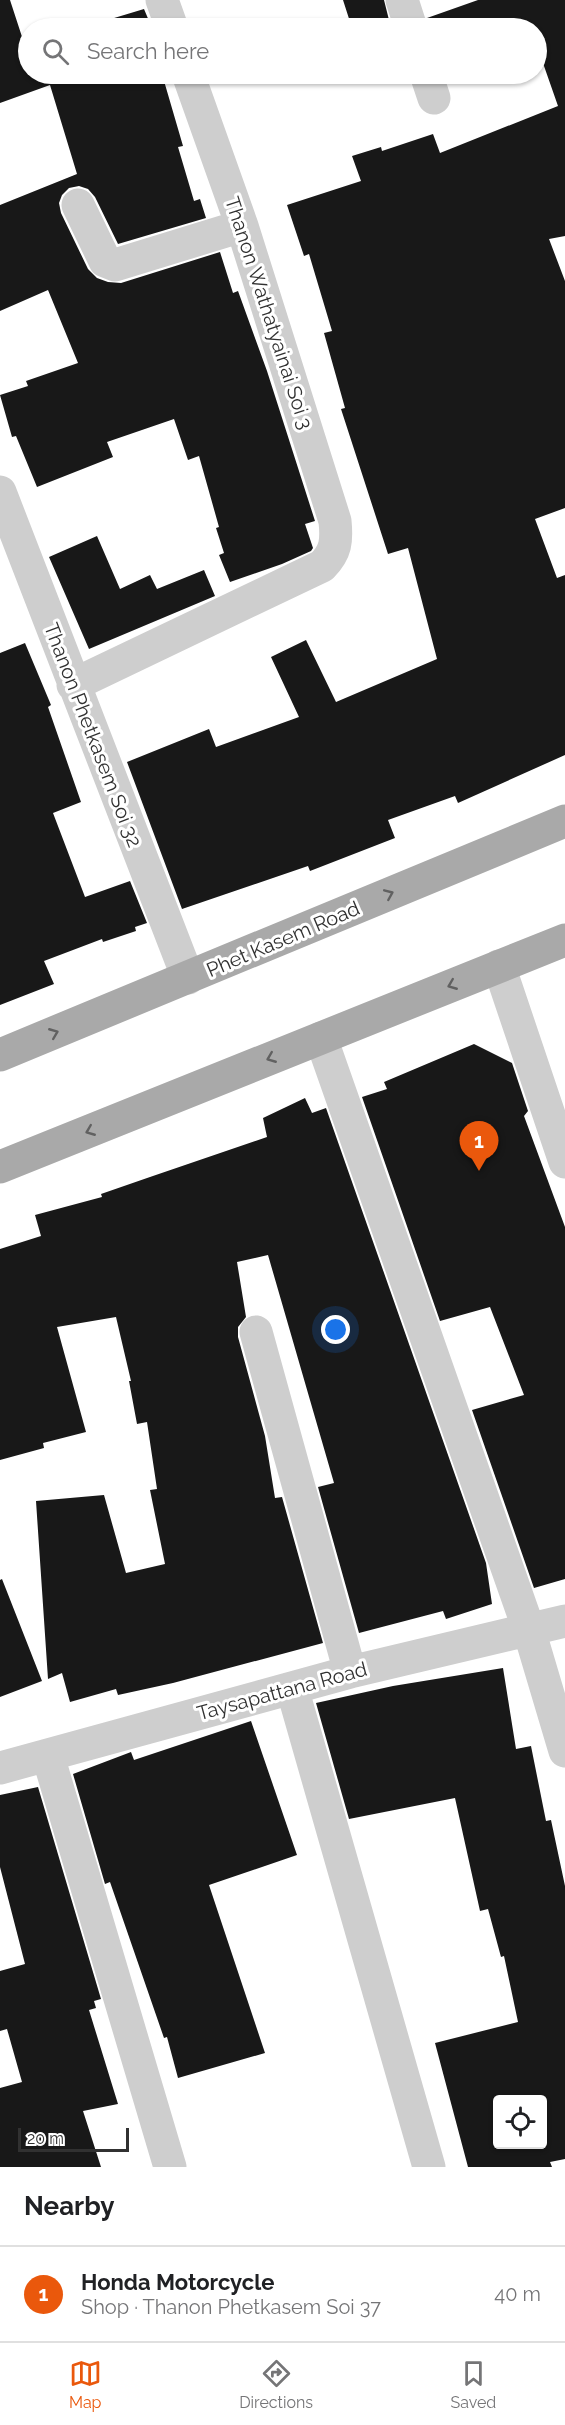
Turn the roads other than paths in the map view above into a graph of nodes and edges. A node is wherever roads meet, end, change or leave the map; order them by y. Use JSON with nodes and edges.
{"nodes":[{"id":1,"x":162,"y":0,"type":"edge"},
{"id":2,"x":402,"y":0,"type":"edge"},
{"id":3,"x":168,"y":18,"type":"edge"},
{"id":4,"x":408,"y":18,"type":"edge"},
{"id":5,"x":192,"y":84,"type":"edge"},
{"id":6,"x":78,"y":206,"type":"dead end"},
{"id":7,"x":242,"y":226,"type":"junction"},
{"id":8,"x":0,"y":492,"type":"edge"},
{"id":9,"x":73,"y":685,"type":"junction"},
{"id":10,"x":565,"y":821,"type":"edge"},
{"id":11,"x":565,"y":940,"type":"edge"},
{"id":12,"x":499,"y":966,"type":"junction"},
{"id":13,"x":188,"y":978,"type":"junction"},
{"id":14,"x":321,"y":1038,"type":"junction"},
{"id":15,"x":0,"y":1055,"type":"edge"},
{"id":16,"x":565,"y":1162,"type":"edge"},
{"id":17,"x":0,"y":1167,"type":"edge"},
{"id":18,"x":256,"y":1332,"type":"dead end"},
{"id":19,"x":565,"y":1621,"type":"edge"},
{"id":20,"x":528,"y":1630,"type":"junction"},
{"id":21,"x":350,"y":1672,"type":"junction"},
{"id":22,"x":291,"y":1689,"type":"junction"},
{"id":23,"x":565,"y":1750,"type":"edge"},
{"id":24,"x":48,"y":1756,"type":"junction"},
{"id":25,"x":0,"y":1768,"type":"edge"},
{"id":26,"x":170,"y":2167,"type":"edge"},
{"id":27,"x":429,"y":2167,"type":"edge"}],
"edges":[{"from":1,"to":3,"type":"street"},
{"from":2,"to":4,"type":"street"},
{"from":5,"to":7,"type":"street","name":"Thanon Wathatyainai Soi 3"},
{"from":6,"to":7,"type":"street"},
{"from":7,"to":9,"type":"street","name":"Thanon Wathatyainai Soi 3"},
{"from":8,"to":9,"type":"street","name":"Thanon Phetkasem Soi 32"},
{"from":9,"to":13,"type":"street","name":"Thanon Phetkasem Soi 32"},
{"from":13,"to":10,"type":"main road","name":"Phet Kasem Road","one_way":true},
{"from":11,"to":12,"type":"main road"},
{"from":12,"to":14,"type":"main road","one_way":true},
{"from":12,"to":16,"type":"street"},
{"from":15,"to":13,"type":"main road","name":"Phet Kasem Road","one_way":true},
{"from":14,"to":17,"type":"main road","one_way":true},
{"from":14,"to":20,"type":"street"},
{"from":18,"to":21,"type":"street"},
{"from":19,"to":20,"type":"street","name":"Taysapattana Road"},
{"from":20,"to":21,"type":"street","name":"Taysapattana Road"},
{"from":20,"to":23,"type":"street"},
{"from":21,"to":22,"type":"street","name":"Taysapattana Road"},
{"from":22,"to":24,"type":"street","name":"Taysapattana Road"},
{"from":22,"to":27,"type":"street"},
{"from":24,"to":25,"type":"street","name":"Taysapattana Road"},
{"from":24,"to":26,"type":"street"}]}
